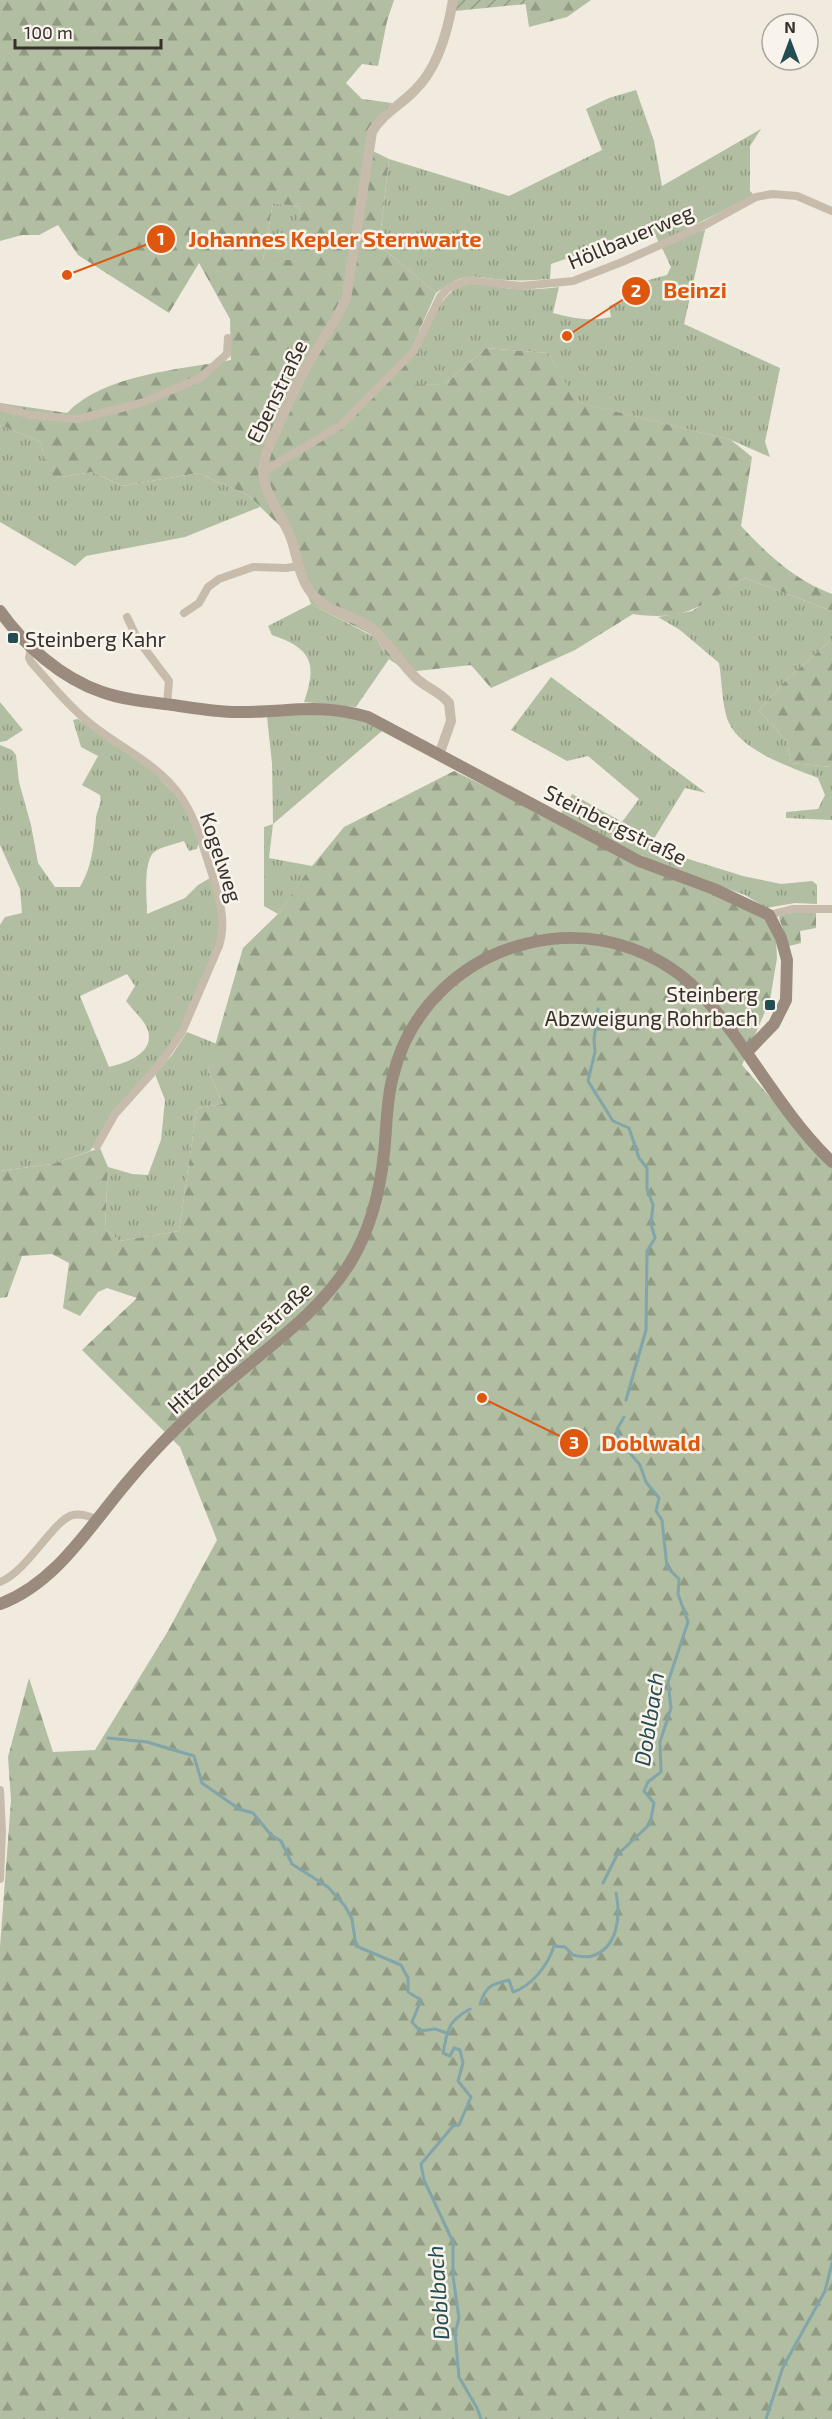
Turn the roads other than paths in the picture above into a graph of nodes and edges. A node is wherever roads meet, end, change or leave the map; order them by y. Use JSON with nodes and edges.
{"nodes":[{"id":1,"x":453,"y":0,"type":"edge"},
{"id":2,"x":832,"y":211,"type":"edge"},
{"id":3,"x":228,"y":338,"type":"dead end"},
{"id":4,"x":0,"y":407,"type":"edge"},
{"id":5,"x":263,"y":472,"type":"junction"},
{"id":6,"x":299,"y":566,"type":"junction"},
{"id":7,"x":0,"y":611,"type":"edge"},
{"id":8,"x":184,"y":613,"type":"dead end"},
{"id":9,"x":127,"y":617,"type":"dead end"},
{"id":10,"x":31,"y":647,"type":"junction"},
{"id":11,"x":167,"y":704,"type":"junction"},
{"id":12,"x":439,"y":754,"type":"junction"},
{"id":13,"x":832,"y":909,"type":"edge"},
{"id":14,"x":769,"y":915,"type":"junction"},
{"id":15,"x":747,"y":1052,"type":"junction"},
{"id":16,"x":97,"y":1146,"type":"dead end"},
{"id":17,"x":830,"y":1160,"type":"edge"},
{"id":18,"x":96,"y":1519,"type":"junction"},
{"id":19,"x":0,"y":1582,"type":"edge"},
{"id":20,"x":0,"y":1604,"type":"edge"},
{"id":21,"x":0,"y":1790,"type":"edge"},
{"id":22,"x":0,"y":1879,"type":"edge"}],
"edges":[{"from":1,"to":5,"type":"street","name":"Ebenstraße"},
{"from":2,"to":5,"type":"street","name":"Höllbauerweg"},
{"from":3,"to":4,"type":"street"},
{"from":5,"to":6,"type":"street","name":"Ebenstraße"},
{"from":6,"to":8,"type":"street"},
{"from":6,"to":12,"type":"street","name":"Ebenstraße"},
{"from":7,"to":10,"type":"main road","name":"Steinbergstraße"},
{"from":9,"to":11,"type":"street"},
{"from":10,"to":11,"type":"main road","name":"Steinbergstraße"},
{"from":10,"to":16,"type":"street","name":"Kogelweg"},
{"from":11,"to":12,"type":"main road","name":"Steinbergstraße"},
{"from":12,"to":14,"type":"main road","name":"Steinbergstraße"},
{"from":13,"to":14,"type":"street"},
{"from":14,"to":15,"type":"main road"},
{"from":15,"to":17,"type":"main road","name":"Hitzendorferstraße"},
{"from":15,"to":18,"type":"main road","name":"Hitzendorferstraße"},
{"from":18,"to":19,"type":"street"},
{"from":18,"to":20,"type":"main road","name":"Hitzendorferstraße"},
{"from":21,"to":22,"type":"street"}]}
